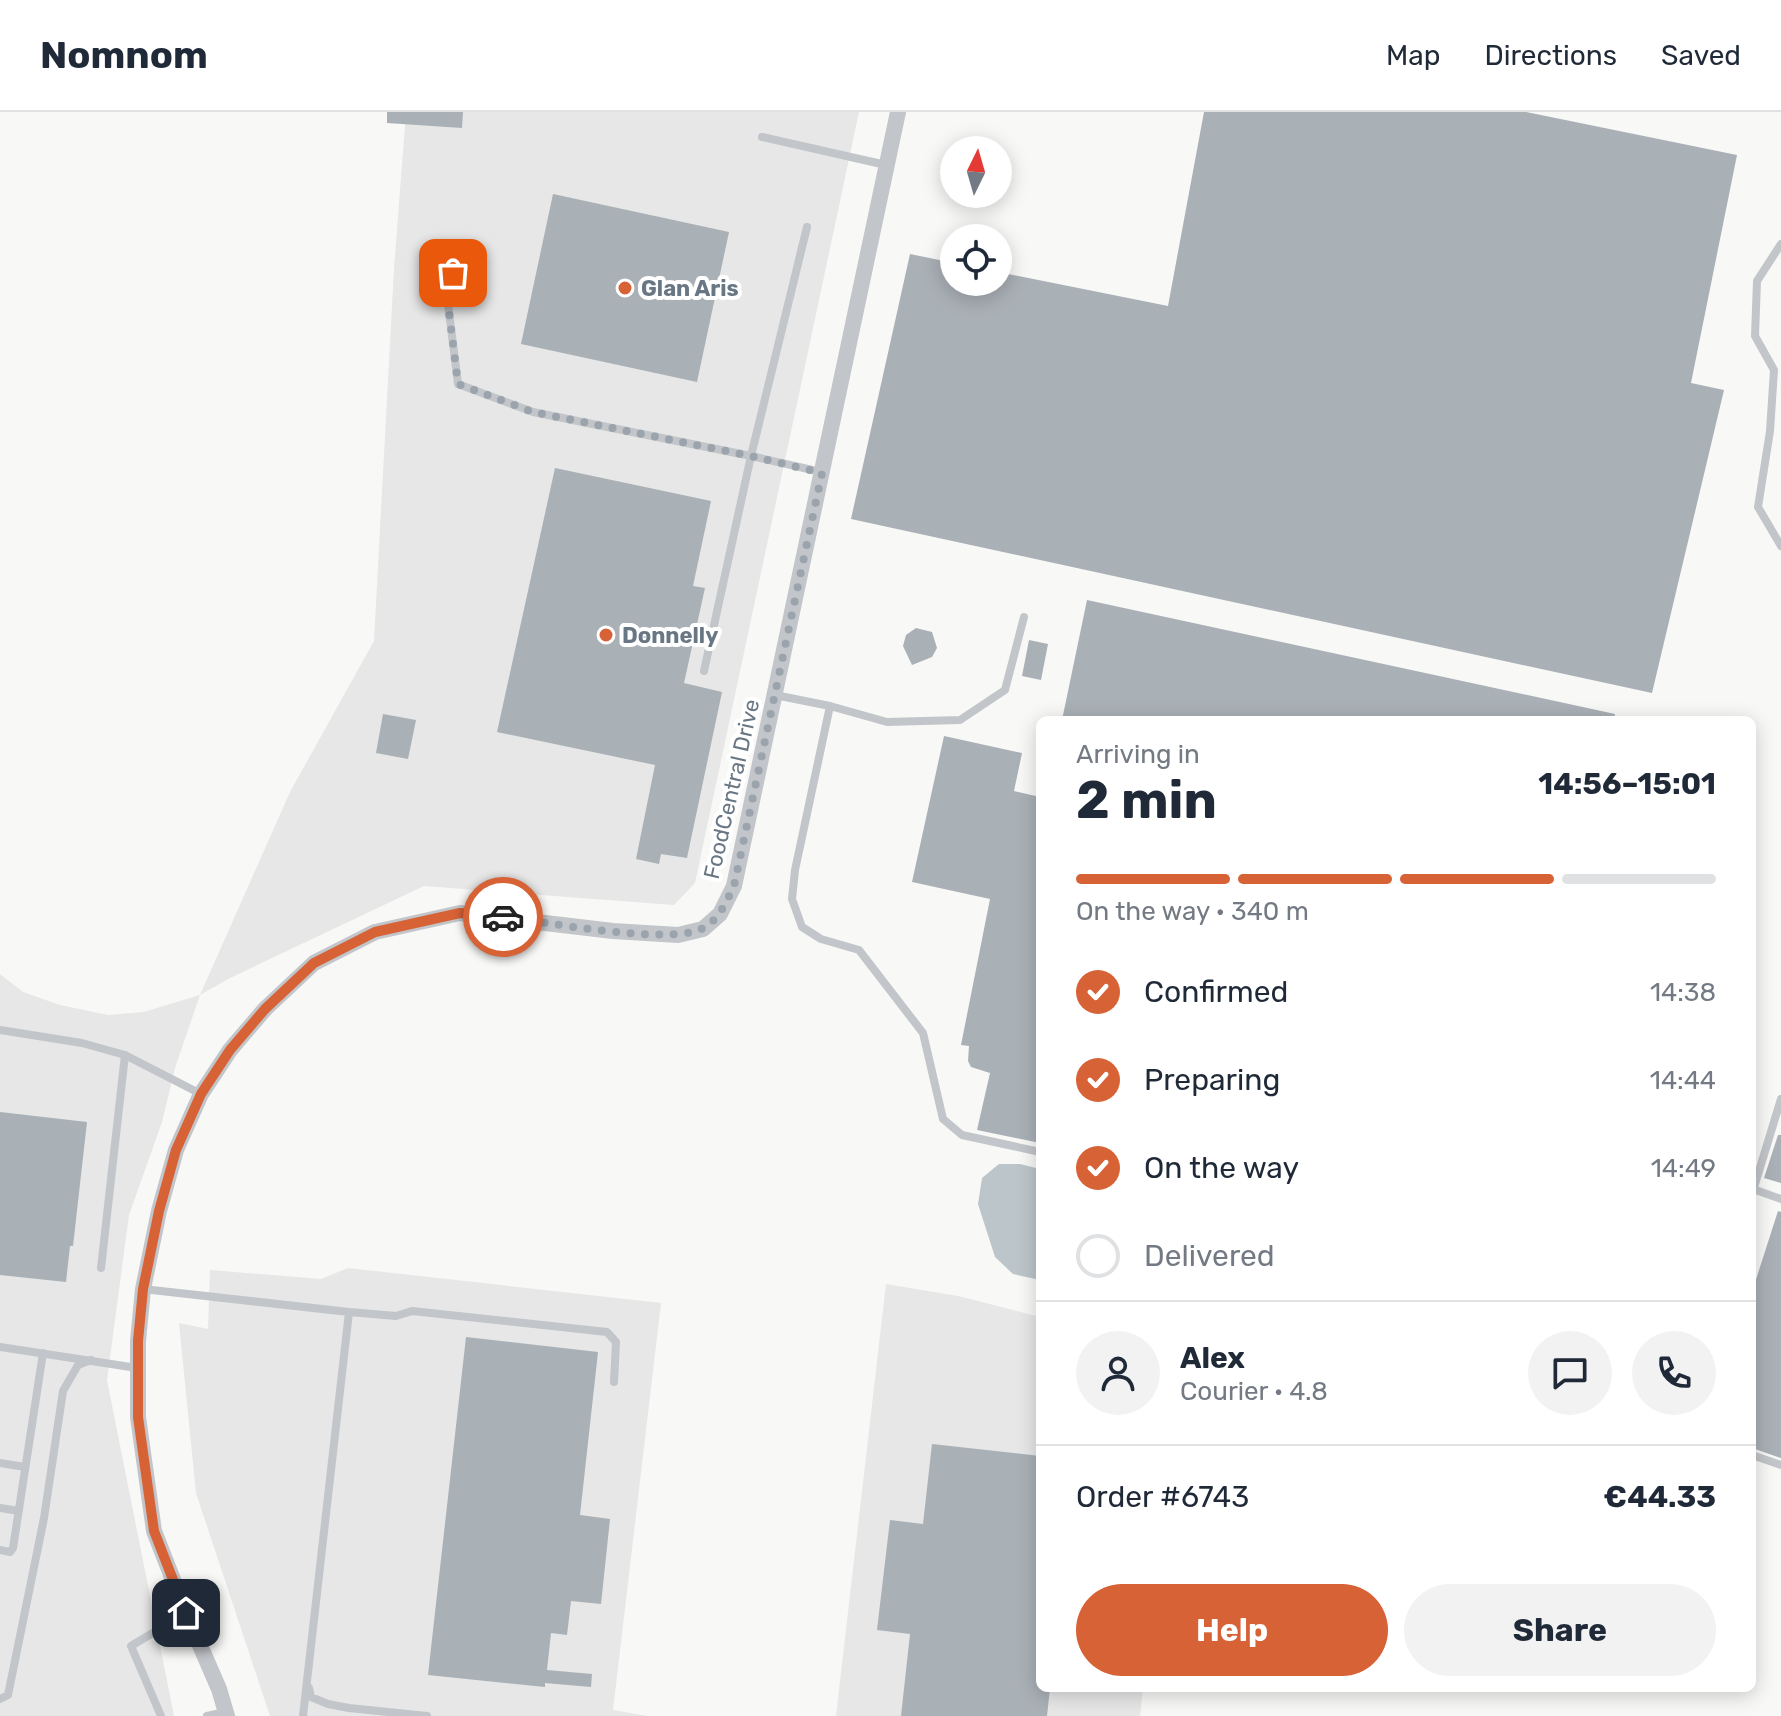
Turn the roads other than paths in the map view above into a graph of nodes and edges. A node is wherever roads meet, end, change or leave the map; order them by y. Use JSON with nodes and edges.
{"nodes":[{"id":1,"x":898,"y":112,"type":"edge"},
{"id":2,"x":762,"y":137,"type":"dead end"},
{"id":3,"x":886,"y":165,"type":"junction"},
{"id":4,"x":807,"y":227,"type":"dead end"},
{"id":5,"x":1781,"y":244,"type":"edge"},
{"id":6,"x":459,"y":249,"type":"dead end"},
{"id":7,"x":751,"y":456,"type":"junction"},
{"id":8,"x":822,"y":473,"type":"junction"},
{"id":9,"x":1781,"y":546,"type":"edge"},
{"id":10,"x":1024,"y":617,"type":"dead end"},
{"id":11,"x":704,"y":671,"type":"dead end"},
{"id":12,"x":775,"y":695,"type":"junction"},
{"id":13,"x":830,"y":706,"type":"junction"},
{"id":14,"x":0,"y":1030,"type":"edge"},
{"id":15,"x":125,"y":1055,"type":"junction"},
{"id":16,"x":201,"y":1094,"type":"junction"},
{"id":17,"x":1781,"y":1099,"type":"edge"},
{"id":18,"x":1036,"y":1151,"type":"edge"},
{"id":19,"x":1756,"y":1182,"type":"edge"},
{"id":20,"x":1756,"y":1193,"type":"edge"},
{"id":21,"x":1781,"y":1199,"type":"edge"},
{"id":22,"x":101,"y":1268,"type":"dead end"},
{"id":23,"x":143,"y":1289,"type":"junction"},
{"id":24,"x":349,"y":1312,"type":"junction"},
{"id":25,"x":0,"y":1347,"type":"edge"},
{"id":26,"x":43,"y":1353,"type":"junction"},
{"id":27,"x":91,"y":1360,"type":"junction"},
{"id":28,"x":138,"y":1368,"type":"junction"},
{"id":29,"x":614,"y":1382,"type":"dead end"},
{"id":30,"x":1756,"y":1456,"type":"edge"},
{"id":31,"x":0,"y":1463,"type":"edge"},
{"id":32,"x":1781,"y":1465,"type":"edge"},
{"id":33,"x":25,"y":1467,"type":"junction"},
{"id":34,"x":0,"y":1508,"type":"edge"},
{"id":35,"x":19,"y":1511,"type":"junction"},
{"id":36,"x":0,"y":1550,"type":"edge"},
{"id":37,"x":186,"y":1613,"type":"junction"},
{"id":38,"x":308,"y":1683,"type":"junction"},
{"id":39,"x":0,"y":1699,"type":"edge"},
{"id":40,"x":226,"y":1714,"type":"edge"},
{"id":41,"x":161,"y":1716,"type":"edge"},
{"id":42,"x":207,"y":1716,"type":"edge"},
{"id":43,"x":303,"y":1716,"type":"edge"},
{"id":44,"x":427,"y":1716,"type":"edge"}],
"edges":[{"from":1,"to":3,"type":"street","name":"FoodCentral Drive"},
{"from":2,"to":3,"type":"lane"},
{"from":3,"to":8,"type":"street","name":"FoodCentral Drive"},
{"from":4,"to":7,"type":"lane"},
{"from":5,"to":9,"type":"lane"},
{"from":6,"to":7,"type":"lane"},
{"from":7,"to":8,"type":"lane"},
{"from":7,"to":11,"type":"lane"},
{"from":8,"to":12,"type":"street","name":"FoodCentral Drive"},
{"from":10,"to":13,"type":"lane"},
{"from":12,"to":13,"type":"lane"},
{"from":12,"to":16,"type":"street","name":"FoodCentral Drive"},
{"from":13,"to":18,"type":"lane"},
{"from":14,"to":15,"type":"lane"},
{"from":15,"to":16,"type":"lane"},
{"from":15,"to":22,"type":"lane"},
{"from":16,"to":23,"type":"street","name":"FoodCentral Drive"},
{"from":17,"to":19,"type":"lane"},
{"from":20,"to":21,"type":"lane"},
{"from":23,"to":24,"type":"lane"},
{"from":23,"to":28,"type":"street","name":"FoodCentral Drive"},
{"from":24,"to":29,"type":"lane"},
{"from":24,"to":38,"type":"lane"},
{"from":25,"to":26,"type":"lane"},
{"from":26,"to":27,"type":"lane"},
{"from":26,"to":33,"type":"lane"},
{"from":27,"to":28,"type":"lane"},
{"from":27,"to":39,"type":"lane"},
{"from":28,"to":37,"type":"street","name":"FoodCentral Drive"},
{"from":30,"to":32,"type":"lane"},
{"from":31,"to":33,"type":"lane"},
{"from":33,"to":35,"type":"lane"},
{"from":34,"to":35,"type":"lane"},
{"from":35,"to":36,"type":"lane"},
{"from":37,"to":40,"type":"street","name":"FoodCentral Drive"},
{"from":37,"to":41,"type":"lane"},
{"from":38,"to":43,"type":"lane"},
{"from":38,"to":44,"type":"lane"},
{"from":40,"to":42,"type":"lane"}]}
